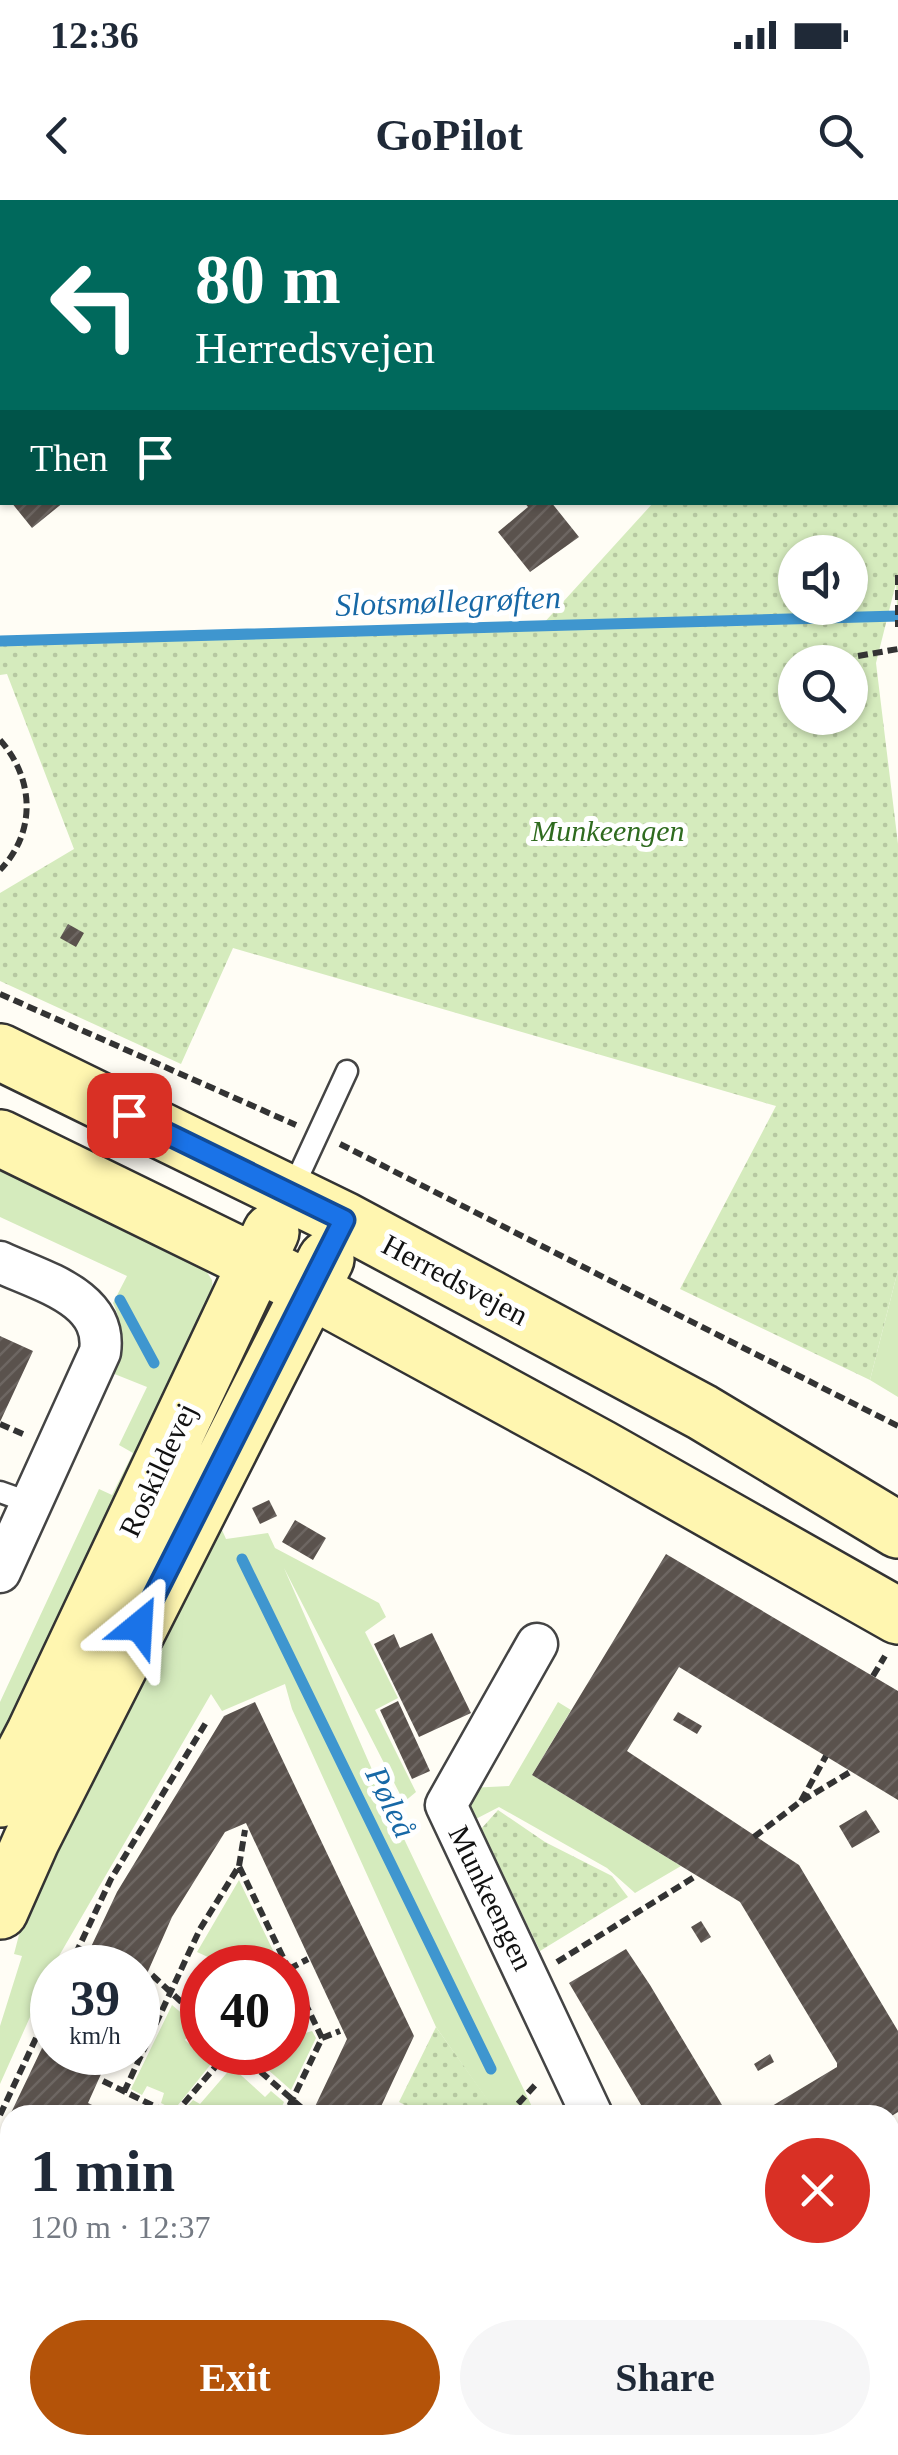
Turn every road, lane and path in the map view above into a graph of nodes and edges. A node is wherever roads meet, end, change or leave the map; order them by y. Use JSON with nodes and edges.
{"nodes":[{"id":1,"x":898,"y":575,"type":"edge"},
{"id":2,"x":896,"y":605,"type":"edge"},
{"id":3,"x":897,"y":626,"type":"edge"},
{"id":4,"x":898,"y":649,"type":"edge"},
{"id":5,"x":868,"y":654,"type":"edge"},
{"id":6,"x":0,"y":740,"type":"edge"},
{"id":7,"x":0,"y":870,"type":"edge"},
{"id":8,"x":0,"y":994,"type":"edge"},
{"id":9,"x":0,"y":1052,"type":"edge"},
{"id":10,"x":347,"y":1071,"type":"dead end"},
{"id":11,"x":318,"y":1134,"type":"junction"},
{"id":12,"x":0,"y":1138,"type":"edge"},
{"id":13,"x":290,"y":1194,"type":"junction"},
{"id":14,"x":344,"y":1220,"type":"junction"},
{"id":15,"x":0,"y":1262,"type":"edge"},
{"id":16,"x":256,"y":1262,"type":"junction"},
{"id":17,"x":311,"y":1290,"type":"junction"},
{"id":18,"x":898,"y":1426,"type":"edge"},
{"id":19,"x":15,"y":1497,"type":"edge"},
{"id":20,"x":898,"y":1530,"type":"edge"},
{"id":21,"x":0,"y":1572,"type":"edge"},
{"id":22,"x":894,"y":1632,"type":"edge"},
{"id":23,"x":536,"y":1644,"type":"dead end"},
{"id":24,"x":873,"y":1676,"type":"dead end"},
{"id":25,"x":207,"y":1721,"type":"dead end"},
{"id":26,"x":826,"y":1756,"type":"dead end"},
{"id":27,"x":850,"y":1772,"type":"dead end"},
{"id":28,"x":800,"y":1802,"type":"junction"},
{"id":29,"x":10,"y":1822,"type":"edge"},
{"id":30,"x":245,"y":1830,"type":"dead end"},
{"id":31,"x":754,"y":1837,"type":"dead end"},
{"id":32,"x":239,"y":1866,"type":"junction"},
{"id":33,"x":696,"y":1876,"type":"dead end"},
{"id":34,"x":0,"y":1911,"type":"edge"},
{"id":35,"x":81,"y":1945,"type":"edge"},
{"id":36,"x":276,"y":1945,"type":"edge"},
{"id":37,"x":548,"y":1968,"type":"dead end"},
{"id":38,"x":160,"y":1983,"type":"edge"},
{"id":39,"x":171,"y":1993,"type":"junction"},
{"id":40,"x":180,"y":2001,"type":"edge"},
{"id":41,"x":310,"y":2014,"type":"edge"},
{"id":42,"x":340,"y":2030,"type":"dead end"},
{"id":43,"x":322,"y":2038,"type":"junction"},
{"id":44,"x":30,"y":2051,"type":"edge"},
{"id":45,"x":208,"y":2075,"type":"edge"},
{"id":46,"x":264,"y":2075,"type":"edge"},
{"id":47,"x":102,"y":2081,"type":"dead end"},
{"id":48,"x":124,"y":2092,"type":"junction"},
{"id":49,"x":292,"y":2100,"type":"junction"},
{"id":50,"x":5,"y":2105,"type":"edge"},
{"id":51,"x":152,"y":2105,"type":"edge"},
{"id":52,"x":182,"y":2105,"type":"edge"},
{"id":53,"x":290,"y":2105,"type":"edge"},
{"id":54,"x":298,"y":2105,"type":"edge"},
{"id":55,"x":578,"y":2105,"type":"edge"}],
"edges":[{"from":1,"to":2,"type":"path"},
{"from":2,"to":3,"type":"path"},
{"from":4,"to":5,"type":"path"},
{"from":6,"to":7,"type":"path"},
{"from":8,"to":11,"type":"path"},
{"from":9,"to":13,"type":"street","name":"Herredsvejen"},
{"from":10,"to":11,"type":"lane"},
{"from":11,"to":13,"type":"lane"},
{"from":11,"to":18,"type":"path"},
{"from":12,"to":16,"type":"street"},
{"from":13,"to":14,"type":"street","name":"Herredsvejen"},
{"from":13,"to":16,"type":"street","name":"Roskildevej"},
{"from":14,"to":17,"type":"street","name":"Roskildevej"},
{"from":14,"to":20,"type":"street","name":"Herredsvejen"},
{"from":15,"to":19,"type":"street"},
{"from":16,"to":17,"type":"street"},
{"from":16,"to":29,"type":"street","name":"Roskildevej"},
{"from":17,"to":22,"type":"street"},
{"from":17,"to":29,"type":"street","name":"Roskildevej"},
{"from":19,"to":21,"type":"street"},
{"from":22,"to":24,"type":"path"},
{"from":23,"to":55,"type":"street","name":"Munkeengen"},
{"from":25,"to":35,"type":"path"},
{"from":26,"to":28,"type":"path"},
{"from":27,"to":28,"type":"path"},
{"from":28,"to":31,"type":"path"},
{"from":29,"to":34,"type":"street","name":"Roskildevej"},
{"from":30,"to":32,"type":"path"},
{"from":32,"to":36,"type":"path"},
{"from":32,"to":39,"type":"path"},
{"from":33,"to":37,"type":"path"},
{"from":38,"to":39,"type":"path"},
{"from":39,"to":40,"type":"path"},
{"from":39,"to":48,"type":"path"},
{"from":41,"to":43,"type":"path"},
{"from":42,"to":43,"type":"path"},
{"from":43,"to":49,"type":"path"},
{"from":44,"to":50,"type":"path"},
{"from":45,"to":52,"type":"path"},
{"from":46,"to":49,"type":"path"},
{"from":47,"to":48,"type":"path"},
{"from":48,"to":51,"type":"path"},
{"from":49,"to":53,"type":"path"},
{"from":49,"to":54,"type":"path"}]}
